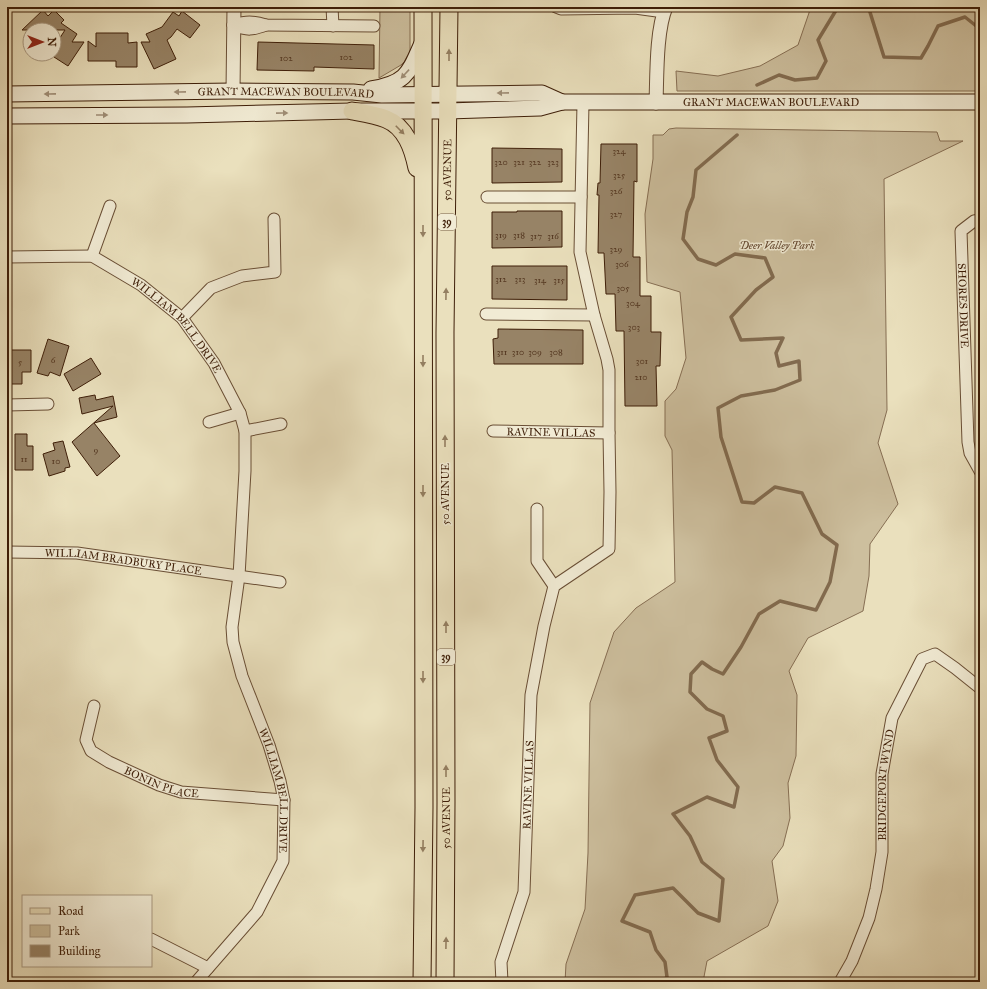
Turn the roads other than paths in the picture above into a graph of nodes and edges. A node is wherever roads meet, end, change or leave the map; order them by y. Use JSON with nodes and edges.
{"nodes":[{"id":1,"x":234,"y":7,"type":"edge"},
{"id":2,"x":332,"y":7,"type":"edge"},
{"id":3,"x":423,"y":7,"type":"edge"},
{"id":4,"x":449,"y":7,"type":"edge"},
{"id":5,"x":556,"y":7,"type":"edge"},
{"id":6,"x":665,"y":9,"type":"edge"},
{"id":7,"x":234,"y":25,"type":"junction"},
{"id":8,"x":333,"y":26,"type":"junction"},
{"id":9,"x":374,"y":26,"type":"dead end"},
{"id":10,"x":424,"y":40,"type":"junction"},
{"id":11,"x":233,"y":91,"type":"junction"},
{"id":12,"x":354,"y":92,"type":"junction"},
{"id":13,"x":7,"y":94,"type":"edge"},
{"id":14,"x":448,"y":94,"type":"junction"},
{"id":15,"x":562,"y":102,"type":"junction"},
{"id":16,"x":583,"y":102,"type":"junction"},
{"id":17,"x":980,"y":102,"type":"edge"},
{"id":18,"x":423,"y":103,"type":"junction"},
{"id":19,"x":656,"y":103,"type":"junction"},
{"id":20,"x":352,"y":111,"type":"junction"},
{"id":21,"x":448,"y":111,"type":"junction"},
{"id":22,"x":7,"y":116,"type":"edge"},
{"id":23,"x":423,"y":192,"type":"junction"},
{"id":24,"x":487,"y":197,"type":"dead end"},
{"id":25,"x":581,"y":198,"type":"junction"},
{"id":26,"x":110,"y":206,"type":"dead end"},
{"id":27,"x":274,"y":218,"type":"dead end"},
{"id":28,"x":980,"y":220,"type":"edge"},
{"id":29,"x":7,"y":256,"type":"edge"},
{"id":30,"x":92,"y":256,"type":"junction"},
{"id":31,"x":486,"y":314,"type":"dead end"},
{"id":32,"x":594,"y":315,"type":"junction"},
{"id":33,"x":182,"y":318,"type":"junction"},
{"id":34,"x":48,"y":404,"type":"dead end"},
{"id":35,"x":7,"y":405,"type":"edge"},
{"id":36,"x":240,"y":413,"type":"junction"},
{"id":37,"x":209,"y":422,"type":"dead end"},
{"id":38,"x":281,"y":424,"type":"dead end"},
{"id":39,"x":245,"y":431,"type":"junction"},
{"id":40,"x":493,"y":431,"type":"dead end"},
{"id":41,"x":609,"y":433,"type":"junction"},
{"id":42,"x":980,"y":471,"type":"edge"},
{"id":43,"x":537,"y":509,"type":"dead end"},
{"id":44,"x":7,"y":552,"type":"edge"},
{"id":45,"x":239,"y":576,"type":"junction"},
{"id":46,"x":280,"y":582,"type":"dead end"},
{"id":47,"x":554,"y":586,"type":"junction"},
{"id":48,"x":980,"y":688,"type":"edge"},
{"id":49,"x":94,"y":706,"type":"dead end"},
{"id":50,"x":284,"y":800,"type":"junction"},
{"id":51,"x":152,"y":940,"type":"edge"},
{"id":52,"x":208,"y":968,"type":"junction"},
{"id":53,"x":196,"y":982,"type":"edge"},
{"id":54,"x":422,"y":982,"type":"edge"},
{"id":55,"x":445,"y":982,"type":"edge"},
{"id":56,"x":502,"y":982,"type":"edge"},
{"id":57,"x":840,"y":982,"type":"edge"}],
"edges":[{"from":1,"to":7,"type":"street"},
{"from":2,"to":8,"type":"street"},
{"from":3,"to":10,"type":"main road","name":"50 AVENUE","number":"39"},
{"from":14,"to":4,"type":"main road","name":"50 AVENUE","number":"39","one_way":true},
{"from":5,"to":6,"type":"street"},
{"from":6,"to":19,"type":"street"},
{"from":7,"to":8,"type":"street"},
{"from":7,"to":11,"type":"street"},
{"from":8,"to":9,"type":"street"},
{"from":10,"to":12,"type":"main road","one_way":true},
{"from":10,"to":18,"type":"main road","name":"50 AVENUE","number":"39"},
{"from":11,"to":12,"type":"main road","name":"GRANT MACEWAN BOULEVARD"},
{"from":11,"to":13,"type":"main road","name":"GRANT MACEWAN BOULEVARD","one_way":true},
{"from":12,"to":18,"type":"main road","name":"GRANT MACEWAN BOULEVARD"},
{"from":15,"to":14,"type":"main road","name":"GRANT MACEWAN BOULEVARD","one_way":true},
{"from":14,"to":18,"type":"main road","name":"GRANT MACEWAN BOULEVARD"},
{"from":14,"to":21,"type":"main road","name":"50 AVENUE","number":"39"},
{"from":15,"to":16,"type":"main road","name":"GRANT MACEWAN BOULEVARD"},
{"from":15,"to":21,"type":"main road","name":"GRANT MACEWAN BOULEVARD"},
{"from":16,"to":19,"type":"main road","name":"GRANT MACEWAN BOULEVARD"},
{"from":16,"to":25,"type":"street","name":"RAVINE VILLAS"},
{"from":17,"to":19,"type":"main road","name":"GRANT MACEWAN BOULEVARD"},
{"from":18,"to":20,"type":"main road","name":"GRANT MACEWAN BOULEVARD"},
{"from":18,"to":21,"type":"main road","name":"GRANT MACEWAN BOULEVARD"},
{"from":18,"to":23,"type":"main road","name":"50 AVENUE","number":"39"},
{"from":22,"to":20,"type":"main road","name":"GRANT MACEWAN BOULEVARD","one_way":true},
{"from":20,"to":23,"type":"main road","one_way":true},
{"from":55,"to":21,"type":"main road","name":"50 AVENUE","number":"39","one_way":true},
{"from":23,"to":54,"type":"main road","name":"50 AVENUE","number":"39","one_way":true},
{"from":24,"to":25,"type":"street"},
{"from":25,"to":32,"type":"street","name":"RAVINE VILLAS"},
{"from":26,"to":30,"type":"street"},
{"from":27,"to":33,"type":"street"},
{"from":28,"to":42,"type":"street","name":"SHORES DRIVE"},
{"from":29,"to":30,"type":"street"},
{"from":30,"to":33,"type":"street","name":"WILLIAM BELL DRIVE"},
{"from":31,"to":32,"type":"street"},
{"from":32,"to":41,"type":"street","name":"RAVINE VILLAS"},
{"from":33,"to":36,"type":"street","name":"WILLIAM BELL DRIVE"},
{"from":34,"to":35,"type":"street"},
{"from":36,"to":37,"type":"street"},
{"from":36,"to":39,"type":"street","name":"WILLIAM BELL DRIVE"},
{"from":38,"to":39,"type":"street"},
{"from":39,"to":45,"type":"street","name":"WILLIAM BELL DRIVE"},
{"from":40,"to":41,"type":"street","name":"RAVINE VILLAS"},
{"from":41,"to":47,"type":"street","name":"RAVINE VILLAS"},
{"from":43,"to":47,"type":"street"},
{"from":44,"to":45,"type":"street","name":"WILLIAM BRADBURY PLACE"},
{"from":45,"to":46,"type":"street"},
{"from":45,"to":50,"type":"street","name":"WILLIAM BELL DRIVE"},
{"from":47,"to":56,"type":"street","name":"RAVINE VILLAS"},
{"from":48,"to":57,"type":"street","name":"BRIDGEPORT WYND"},
{"from":49,"to":50,"type":"street","name":"BONIN PLACE"},
{"from":50,"to":52,"type":"street","name":"WILLIAM BELL DRIVE"},
{"from":51,"to":52,"type":"street"},
{"from":52,"to":53,"type":"street","name":"WILLIAM BELL DRIVE"}]}
